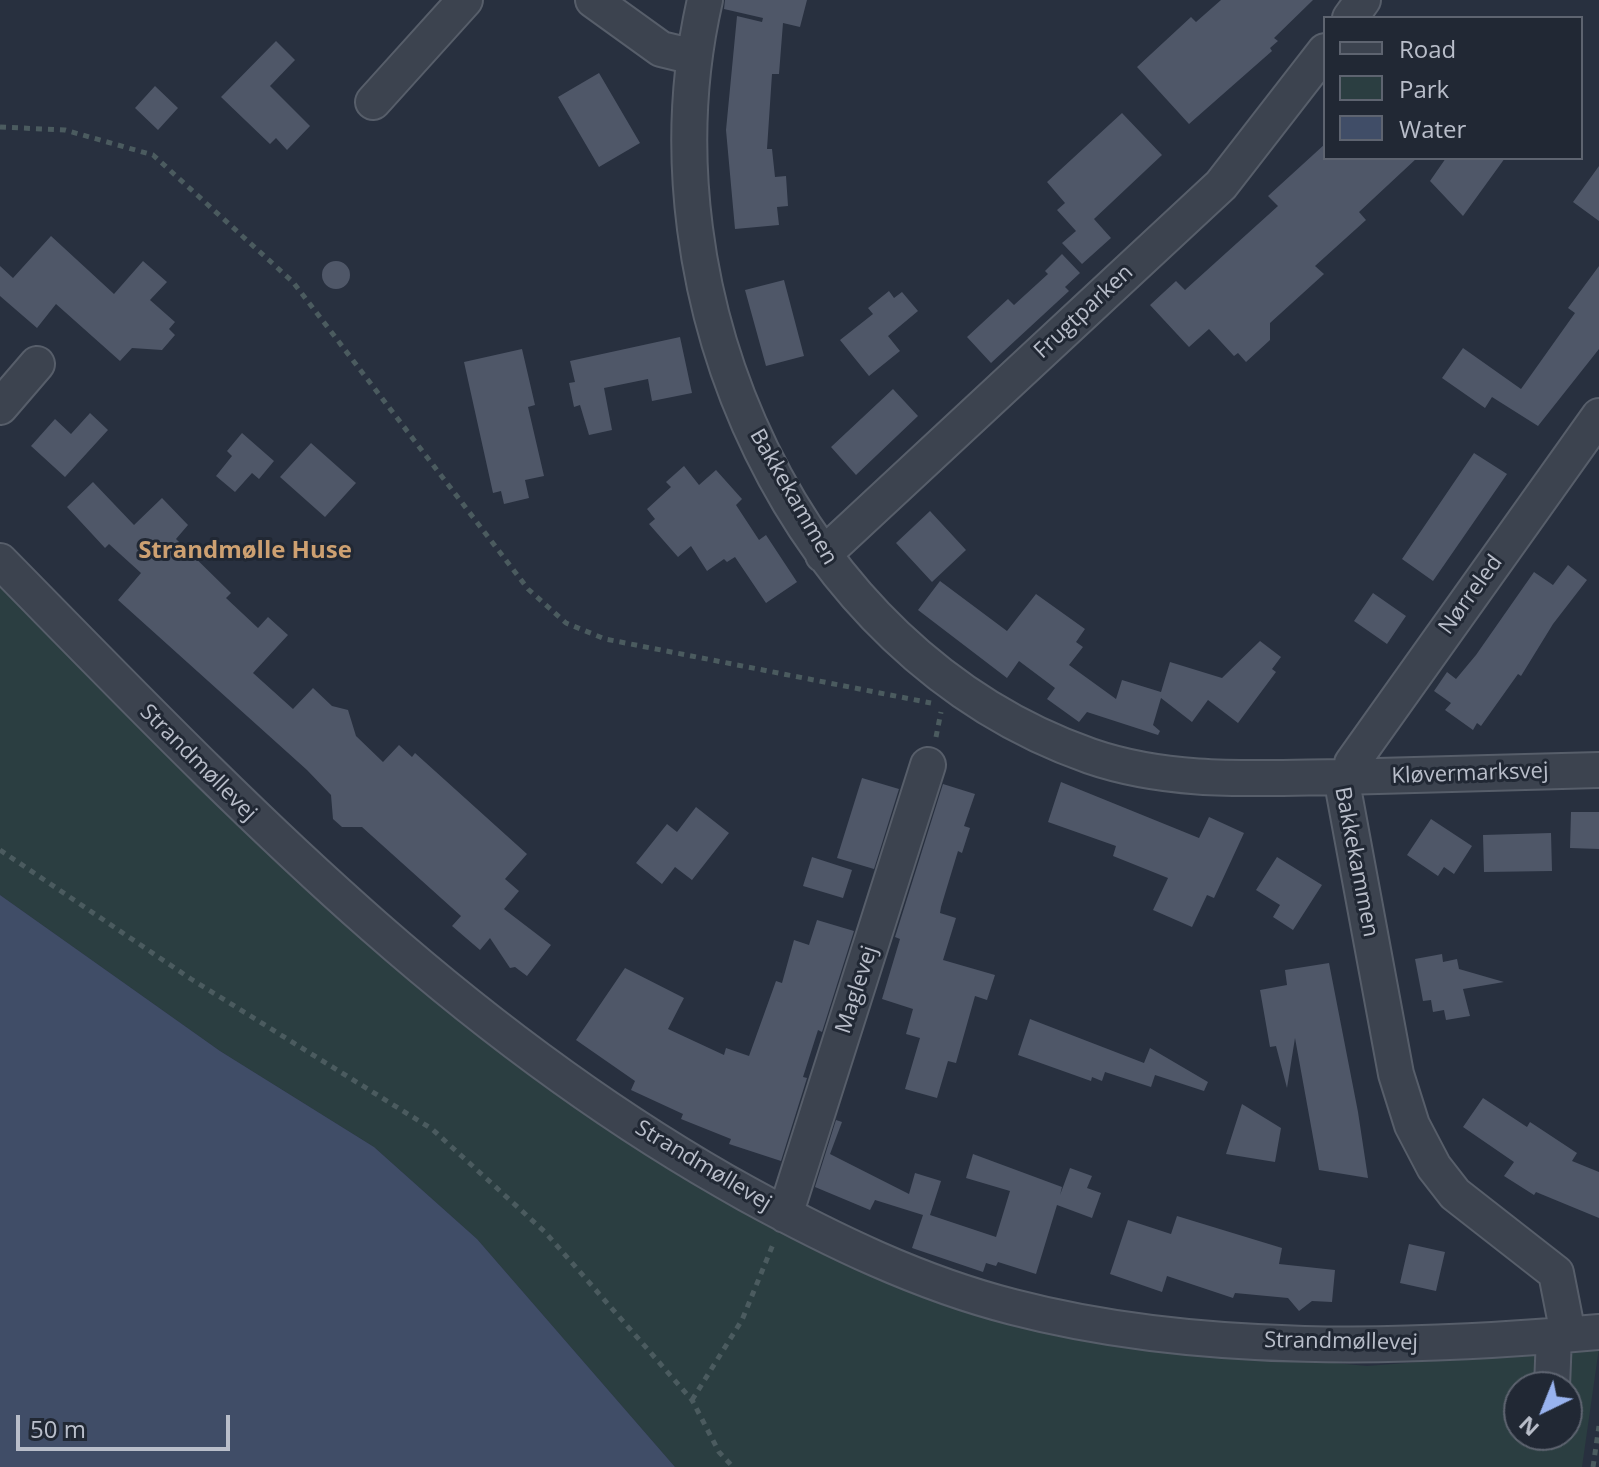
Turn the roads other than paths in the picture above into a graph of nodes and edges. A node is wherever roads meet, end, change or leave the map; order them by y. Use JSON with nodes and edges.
{"nodes":[{"id":1,"x":465,"y":0,"type":"edge"},
{"id":2,"x":593,"y":0,"type":"edge"},
{"id":3,"x":705,"y":0,"type":"edge"},
{"id":4,"x":1323,"y":54,"type":"edge"},
{"id":5,"x":694,"y":57,"type":"junction"},
{"id":6,"x":373,"y":102,"type":"dead end"},
{"id":7,"x":37,"y":364,"type":"dead end"},
{"id":8,"x":0,"y":407,"type":"edge"},
{"id":9,"x":1599,"y":416,"type":"edge"},
{"id":10,"x":823,"y":555,"type":"junction"},
{"id":11,"x":0,"y":561,"type":"edge"},
{"id":12,"x":928,"y":765,"type":"dead end"},
{"id":13,"x":1599,"y":770,"type":"edge"},
{"id":14,"x":1347,"y":777,"type":"junction"},
{"id":15,"x":785,"y":1215,"type":"junction"},
{"id":16,"x":1574,"y":1334,"type":"edge"},
{"id":17,"x":1559,"y":1371,"type":"edge"}],
"edges":[{"from":1,"to":6,"type":"street"},
{"from":2,"to":5,"type":"street"},
{"from":3,"to":5,"type":"street","name":"Bakkekammen"},
{"from":4,"to":10,"type":"street","name":"Frugtparken"},
{"from":5,"to":10,"type":"street","name":"Bakkekammen"},
{"from":7,"to":8,"type":"street"},
{"from":9,"to":14,"type":"street","name":"Nørreled"},
{"from":10,"to":14,"type":"street","name":"Bakkekammen"},
{"from":11,"to":15,"type":"street","name":"Strandmøllevej"},
{"from":12,"to":15,"type":"street","name":"Maglevej"},
{"from":13,"to":14,"type":"street","name":"Kløvermarksvej"},
{"from":14,"to":16,"type":"street","name":"Bakkekammen"},
{"from":15,"to":16,"type":"street","name":"Strandmøllevej"},
{"from":16,"to":17,"type":"street","name":"Bakkekammen"}]}
